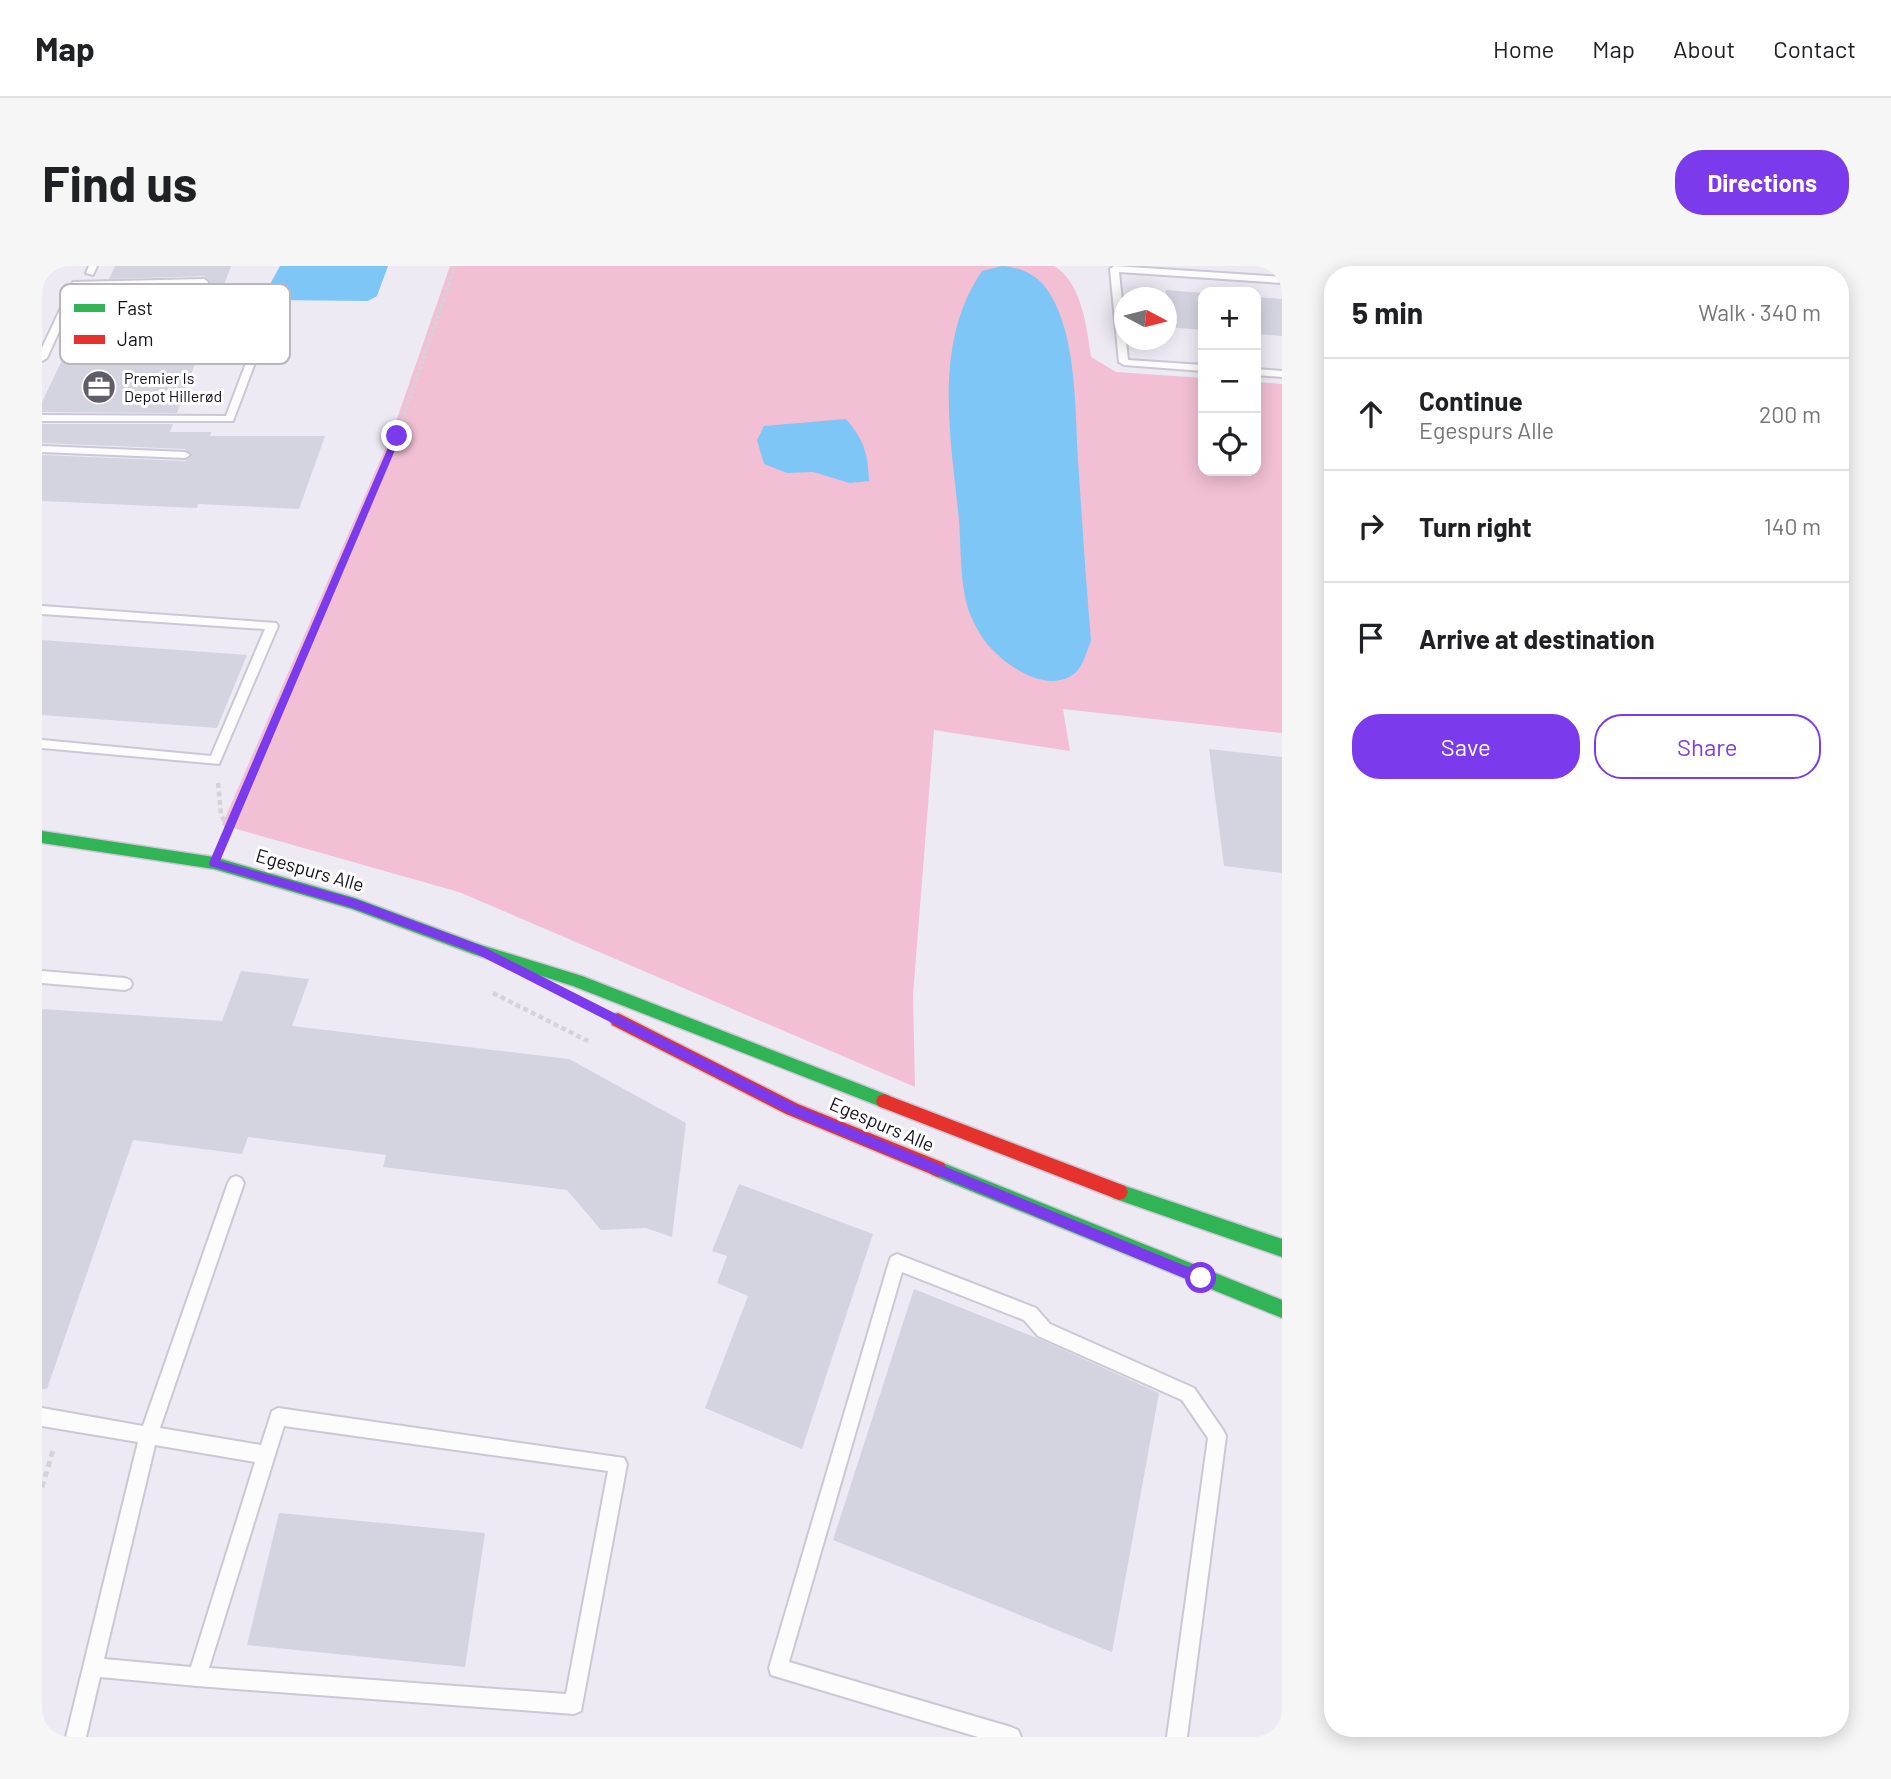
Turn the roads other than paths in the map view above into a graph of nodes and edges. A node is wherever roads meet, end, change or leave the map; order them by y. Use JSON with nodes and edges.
{"nodes":[{"id":1,"x":1282,"y":280,"type":"edge"},
{"id":2,"x":204,"y":282,"type":"dead end"},
{"id":3,"x":76,"y":284,"type":"edge"},
{"id":4,"x":60,"y":315,"type":"edge"},
{"id":5,"x":45,"y":344,"type":"edge"},
{"id":6,"x":42,"y":358,"type":"edge"},
{"id":7,"x":250,"y":364,"type":"edge"},
{"id":8,"x":1198,"y":368,"type":"edge"},
{"id":9,"x":1261,"y":372,"type":"edge"},
{"id":10,"x":1282,"y":374,"type":"edge"},
{"id":11,"x":42,"y":418,"type":"edge"},
{"id":12,"x":42,"y":449,"type":"edge"},
{"id":13,"x":186,"y":455,"type":"dead end"},
{"id":14,"x":42,"y":610,"type":"edge"},
{"id":15,"x":42,"y":744,"type":"edge"},
{"id":16,"x":42,"y":837,"type":"edge"},
{"id":17,"x":478,"y":950,"type":"junction"},
{"id":18,"x":42,"y":976,"type":"edge"},
{"id":19,"x":125,"y":984,"type":"dead end"},
{"id":20,"x":575,"y":999,"type":"dead end"},
{"id":21,"x":599,"y":1011,"type":"dead end"},
{"id":22,"x":236,"y":1183,"type":"dead end"},
{"id":23,"x":1282,"y":1248,"type":"edge"},
{"id":24,"x":1282,"y":1309,"type":"edge"},
{"id":25,"x":42,"y":1417,"type":"edge"},
{"id":26,"x":149,"y":1434,"type":"junction"},
{"id":27,"x":266,"y":1455,"type":"junction"},
{"id":28,"x":93,"y":1667,"type":"junction"},
{"id":29,"x":197,"y":1677,"type":"junction"},
{"id":30,"x":76,"y":1737,"type":"edge"},
{"id":31,"x":1011,"y":1737,"type":"edge"},
{"id":32,"x":1177,"y":1737,"type":"edge"}],
"edges":[{"from":1,"to":8,"type":"lane"},
{"from":2,"to":3,"type":"lane"},
{"from":4,"to":5,"type":"lane"},
{"from":5,"to":6,"type":"lane"},
{"from":7,"to":11,"type":"lane"},
{"from":9,"to":10,"type":"lane"},
{"from":12,"to":13,"type":"lane"},
{"from":14,"to":15,"type":"lane"},
{"from":16,"to":17,"type":"street","name":"Egespurs Alle"},
{"from":17,"to":20,"type":"street","name":"Egespurs Alle"},
{"from":17,"to":23,"type":"street","name":"Egespurs Alle"},
{"from":18,"to":19,"type":"lane"},
{"from":21,"to":24,"type":"street","name":"Egespurs Alle"},
{"from":22,"to":26,"type":"lane"},
{"from":25,"to":26,"type":"lane"},
{"from":26,"to":27,"type":"lane"},
{"from":26,"to":28,"type":"lane"},
{"from":27,"to":29,"type":"lane"},
{"from":27,"to":29,"type":"lane"},
{"from":28,"to":29,"type":"lane"},
{"from":28,"to":30,"type":"lane"},
{"from":31,"to":32,"type":"lane"}]}
